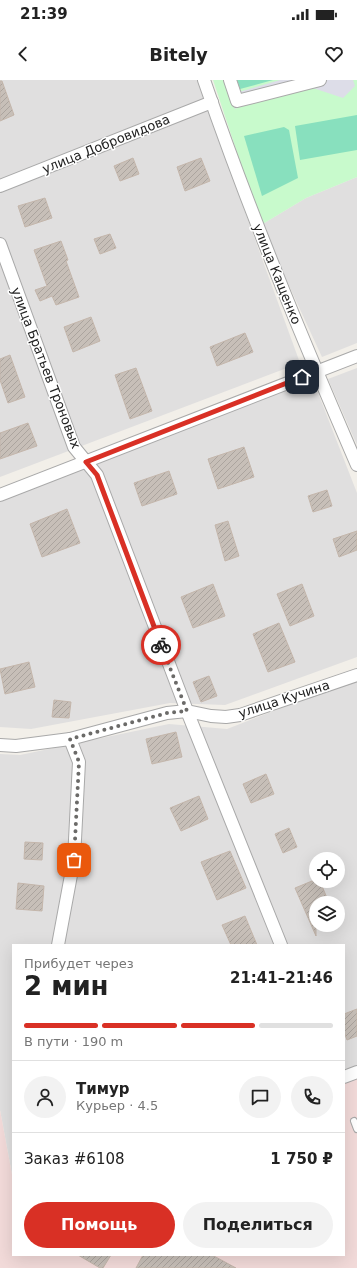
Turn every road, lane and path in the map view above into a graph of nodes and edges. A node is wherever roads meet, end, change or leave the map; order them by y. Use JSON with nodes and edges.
{"nodes":[{"id":1,"x":204,"y":80,"type":"edge"},
{"id":2,"x":230,"y":80,"type":"edge"},
{"id":3,"x":320,"y":80,"type":"edge"},
{"id":4,"x":212,"y":102,"type":"junction"},
{"id":5,"x":0,"y":186,"type":"edge"},
{"id":6,"x":0,"y":244,"type":"edge"},
{"id":7,"x":357,"y":356,"type":"edge"},
{"id":8,"x":316,"y":372,"type":"junction"},
{"id":9,"x":86,"y":462,"type":"junction"},
{"id":10,"x":357,"y":465,"type":"edge"},
{"id":11,"x":0,"y":495,"type":"edge"},
{"id":12,"x":357,"y":675,"type":"edge"},
{"id":13,"x":187,"y":711,"type":"junction"},
{"id":14,"x":70,"y":739,"type":"junction"},
{"id":15,"x":0,"y":744,"type":"edge"},
{"id":16,"x":58,"y":944,"type":"edge"},
{"id":17,"x":280,"y":944,"type":"edge"},
{"id":18,"x":357,"y":1072,"type":"edge"},
{"id":19,"x":345,"y":1077,"type":"edge"},
{"id":20,"x":354,"y":1121,"type":"dead end"},
{"id":21,"x":357,"y":1129,"type":"edge"}],
"edges":[{"from":1,"to":4,"type":"street","name":"улица Кащенко"},
{"from":2,"to":3,"type":"street"},
{"from":4,"to":5,"type":"street","name":"улица Добровидова"},
{"from":4,"to":8,"type":"street","name":"улица Кащенко"},
{"from":6,"to":9,"type":"street","name":"улица Братьев Троновых"},
{"from":7,"to":8,"type":"street"},
{"from":8,"to":9,"type":"street"},
{"from":8,"to":10,"type":"street","name":"улица Кащенко"},
{"from":9,"to":11,"type":"street"},
{"from":9,"to":13,"type":"street","name":"улица Братьев Троновых"},
{"from":12,"to":13,"type":"street","name":"улица Кучина"},
{"from":13,"to":14,"type":"street","name":"улица Кучина"},
{"from":13,"to":17,"type":"street","name":"улица Братьев Троновых"},
{"from":14,"to":15,"type":"street","name":"улица Кучина"},
{"from":14,"to":16,"type":"street"},
{"from":18,"to":19,"type":"street"},
{"from":20,"to":21,"type":"lane"}]}
